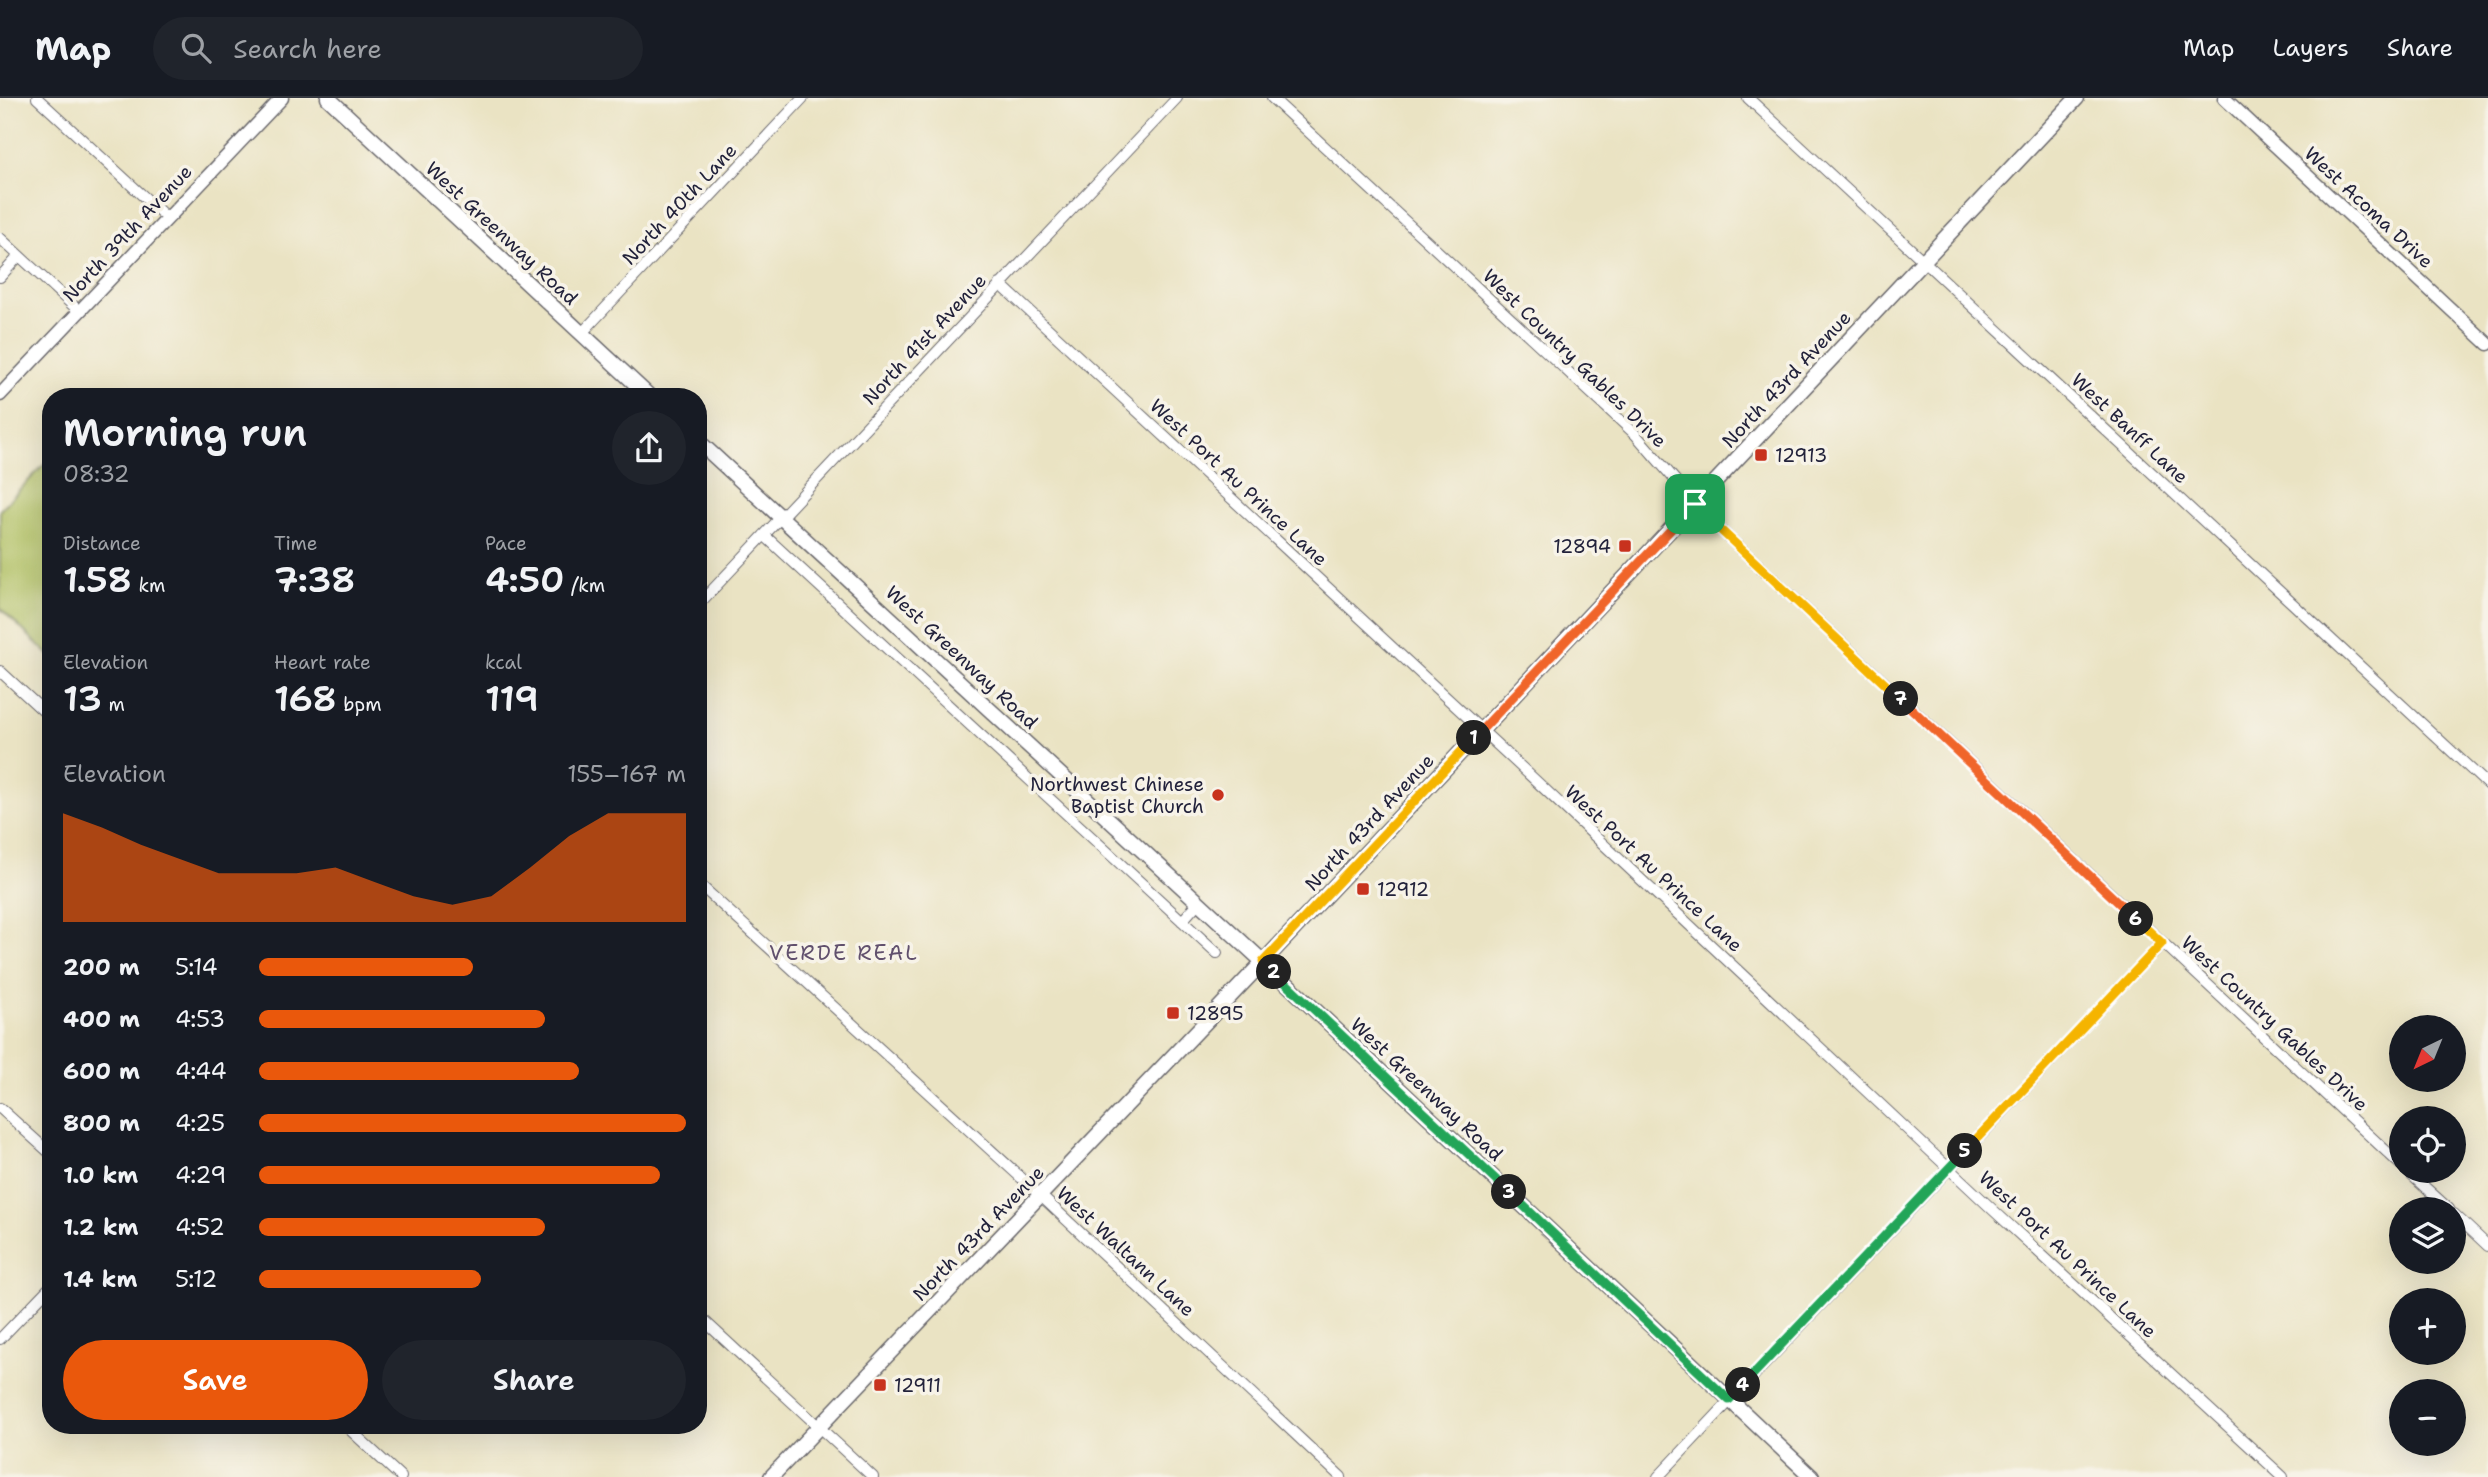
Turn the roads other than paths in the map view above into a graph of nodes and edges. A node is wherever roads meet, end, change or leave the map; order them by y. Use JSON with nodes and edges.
{"nodes":[{"id":1,"x":37,"y":98,"type":"edge"},
{"id":2,"x":282,"y":98,"type":"edge"},
{"id":3,"x":328,"y":98,"type":"edge"},
{"id":4,"x":803,"y":98,"type":"edge"},
{"id":5,"x":1177,"y":98,"type":"edge"},
{"id":6,"x":1272,"y":98,"type":"edge"},
{"id":7,"x":1748,"y":98,"type":"edge"},
{"id":8,"x":2077,"y":98,"type":"edge"},
{"id":9,"x":2224,"y":98,"type":"edge"},
{"id":10,"x":167,"y":218,"type":"junction"},
{"id":11,"x":0,"y":239,"type":"edge"},
{"id":12,"x":19,"y":256,"type":"junction"},
{"id":13,"x":1924,"y":260,"type":"junction"},
{"id":14,"x":0,"y":277,"type":"edge"},
{"id":15,"x":1000,"y":284,"type":"junction"},
{"id":16,"x":79,"y":311,"type":"junction"},
{"id":17,"x":581,"y":334,"type":"junction"},
{"id":18,"x":2488,"y":344,"type":"edge"},
{"id":19,"x":640,"y":388,"type":"edge"},
{"id":20,"x":0,"y":395,"type":"edge"},
{"id":21,"x":707,"y":449,"type":"edge"},
{"id":22,"x":1695,"y":504,"type":"junction"},
{"id":23,"x":782,"y":516,"type":"junction"},
{"id":24,"x":764,"y":535,"type":"junction"},
{"id":25,"x":707,"y":595,"type":"edge"},
{"id":26,"x":0,"y":671,"type":"edge"},
{"id":27,"x":42,"y":710,"type":"edge"},
{"id":28,"x":1482,"y":730,"type":"junction"},
{"id":29,"x":2488,"y":785,"type":"edge"},
{"id":30,"x":707,"y":891,"type":"edge"},
{"id":31,"x":1199,"y":902,"type":"junction"},
{"id":32,"x":1182,"y":921,"type":"junction"},
{"id":33,"x":2162,"y":943,"type":"junction"},
{"id":34,"x":1217,"y":953,"type":"dead end"},
{"id":35,"x":1263,"y":962,"type":"junction"},
{"id":36,"x":0,"y":1108,"type":"edge"},
{"id":37,"x":42,"y":1146,"type":"edge"},
{"id":38,"x":2389,"y":1154,"type":"edge"},
{"id":39,"x":1949,"y":1168,"type":"junction"},
{"id":40,"x":2420,"y":1183,"type":"edge"},
{"id":41,"x":1040,"y":1195,"type":"junction"},
{"id":42,"x":2436,"y":1197,"type":"edge"},
{"id":43,"x":2466,"y":1225,"type":"edge"},
{"id":44,"x":2488,"y":1246,"type":"edge"},
{"id":45,"x":42,"y":1295,"type":"edge"},
{"id":46,"x":707,"y":1323,"type":"edge"},
{"id":47,"x":0,"y":1339,"type":"edge"},
{"id":48,"x":1729,"y":1400,"type":"junction"},
{"id":49,"x":820,"y":1426,"type":"junction"},
{"id":50,"x":355,"y":1434,"type":"edge"},
{"id":51,"x":401,"y":1477,"type":"edge"},
{"id":52,"x":771,"y":1477,"type":"edge"},
{"id":53,"x":873,"y":1477,"type":"edge"},
{"id":54,"x":1341,"y":1477,"type":"edge"},
{"id":55,"x":1658,"y":1477,"type":"edge"},
{"id":56,"x":1812,"y":1477,"type":"edge"},
{"id":57,"x":2284,"y":1477,"type":"edge"}],
"edges":[{"from":1,"to":10,"type":"street"},
{"from":2,"to":10,"type":"street","name":"North 39th Avenue"},
{"from":3,"to":17,"type":"main road","name":"West Greenway Road"},
{"from":4,"to":17,"type":"street","name":"North 40th Lane"},
{"from":5,"to":15,"type":"street","name":"North 41st Avenue"},
{"from":6,"to":22,"type":"street","name":"West Country Gables Drive"},
{"from":7,"to":13,"type":"street","name":"West Banff Lane"},
{"from":8,"to":13,"type":"main road","name":"North 43rd Avenue"},
{"from":9,"to":18,"type":"street","name":"West Acoma Drive"},
{"from":10,"to":16,"type":"street","name":"North 39th Avenue"},
{"from":11,"to":12,"type":"street"},
{"from":12,"to":14,"type":"street"},
{"from":12,"to":16,"type":"street"},
{"from":13,"to":22,"type":"main road","name":"North 43rd Avenue"},
{"from":13,"to":29,"type":"street","name":"West Banff Lane"},
{"from":15,"to":23,"type":"street","name":"North 41st Avenue"},
{"from":15,"to":28,"type":"street","name":"West Port Au Prince Lane"},
{"from":16,"to":20,"type":"street","name":"North 39th Avenue"},
{"from":17,"to":19,"type":"main road","name":"West Greenway Road"},
{"from":21,"to":23,"type":"main road","name":"West Greenway Road"},
{"from":22,"to":28,"type":"main road","name":"North 43rd Avenue"},
{"from":22,"to":33,"type":"street","name":"West Country Gables Drive"},
{"from":23,"to":24,"type":"street","name":"North 41st Avenue"},
{"from":23,"to":31,"type":"main road","name":"West Greenway Road"},
{"from":24,"to":25,"type":"street","name":"North 41st Avenue"},
{"from":24,"to":32,"type":"street"},
{"from":26,"to":27,"type":"street"},
{"from":28,"to":35,"type":"main road","name":"North 43rd Avenue"},
{"from":28,"to":39,"type":"street","name":"West Port Au Prince Lane"},
{"from":30,"to":41,"type":"street","name":"West Waltann Lane"},
{"from":31,"to":32,"type":"street"},
{"from":31,"to":35,"type":"main road","name":"West Greenway Road"},
{"from":32,"to":34,"type":"street"},
{"from":33,"to":38,"type":"street","name":"West Country Gables Drive"},
{"from":33,"to":39,"type":"street"},
{"from":35,"to":41,"type":"main road","name":"North 43rd Avenue"},
{"from":35,"to":48,"type":"main road","name":"West Greenway Road"},
{"from":36,"to":37,"type":"street"},
{"from":39,"to":48,"type":"street"},
{"from":39,"to":57,"type":"street","name":"West Port Au Prince Lane"},
{"from":40,"to":42,"type":"street"},
{"from":41,"to":49,"type":"main road","name":"North 43rd Avenue"},
{"from":41,"to":54,"type":"street","name":"West Waltann Lane"},
{"from":43,"to":44,"type":"street"},
{"from":45,"to":47,"type":"street"},
{"from":46,"to":49,"type":"street"},
{"from":48,"to":55,"type":"street"},
{"from":48,"to":56,"type":"main road","name":"West Greenway Road"},
{"from":49,"to":52,"type":"main road","name":"North 43rd Avenue"},
{"from":49,"to":53,"type":"street"},
{"from":50,"to":51,"type":"street"}]}
